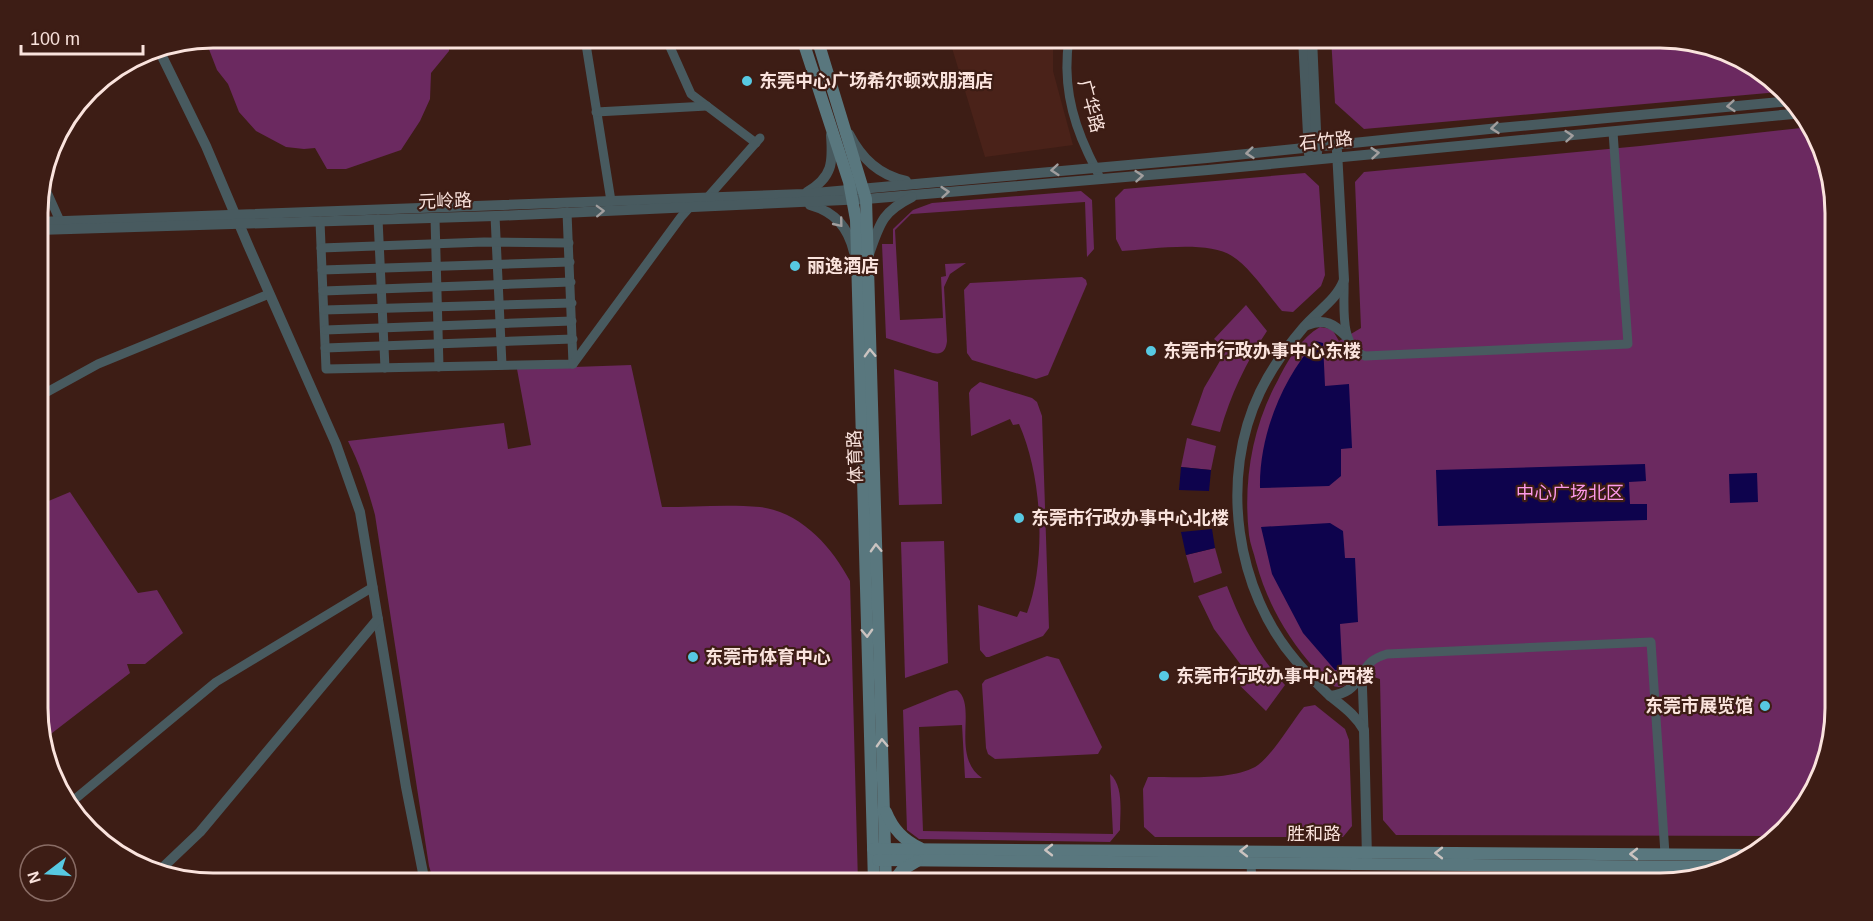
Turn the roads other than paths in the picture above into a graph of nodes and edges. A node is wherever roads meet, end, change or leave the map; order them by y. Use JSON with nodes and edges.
{"nodes":[{"id":1,"x":587,"y":48,"type":"edge"},
{"id":2,"x":670,"y":48,"type":"edge"},
{"id":3,"x":805,"y":48,"type":"edge"},
{"id":4,"x":820,"y":48,"type":"edge"},
{"id":5,"x":1068,"y":48,"type":"edge"},
{"id":6,"x":1304,"y":48,"type":"edge"},
{"id":7,"x":1312,"y":48,"type":"edge"},
{"id":8,"x":162,"y":56,"type":"edge"},
{"id":9,"x":1782,"y":102,"type":"edge"},
{"id":10,"x":707,"y":106,"type":"junction"},
{"id":11,"x":597,"y":112,"type":"junction"},
{"id":12,"x":1791,"y":113,"type":"edge"},
{"id":13,"x":843,"y":122,"type":"junction"},
{"id":14,"x":830,"y":125,"type":"junction"},
{"id":15,"x":1613,"y":132,"type":"junction"},
{"id":16,"x":1336,"y":144,"type":"junction"},
{"id":17,"x":1312,"y":147,"type":"junction"},
{"id":18,"x":1337,"y":157,"type":"junction"},
{"id":19,"x":1313,"y":159,"type":"junction"},
{"id":20,"x":1095,"y":166,"type":"junction"},
{"id":21,"x":1100,"y":179,"type":"junction"},
{"id":22,"x":917,"y":189,"type":"junction"},
{"id":23,"x":858,"y":194,"type":"junction"},
{"id":24,"x":49,"y":195,"type":"edge"},
{"id":25,"x":708,"y":197,"type":"junction"},
{"id":26,"x":804,"y":198,"type":"junction"},
{"id":27,"x":611,"y":201,"type":"junction"},
{"id":28,"x":690,"y":208,"type":"junction"},
{"id":29,"x":567,"y":213,"type":"junction"},
{"id":30,"x":495,"y":216,"type":"junction"},
{"id":31,"x":435,"y":218,"type":"junction"},
{"id":32,"x":237,"y":219,"type":"junction"},
{"id":33,"x":378,"y":219,"type":"junction"},
{"id":34,"x":60,"y":221,"type":"junction"},
{"id":35,"x":320,"y":221,"type":"junction"},
{"id":36,"x":48,"y":222,"type":"edge"},
{"id":37,"x":48,"y":229,"type":"edge"},
{"id":38,"x":497,"y":243,"type":"junction"},
{"id":39,"x":569,"y":243,"type":"junction"},
{"id":40,"x":436,"y":244,"type":"junction"},
{"id":41,"x":379,"y":246,"type":"junction"},
{"id":42,"x":321,"y":248,"type":"junction"},
{"id":43,"x":861,"y":260,"type":"junction"},
{"id":44,"x":570,"y":262,"type":"junction"},
{"id":45,"x":498,"y":265,"type":"junction"},
{"id":46,"x":436,"y":267,"type":"junction"},
{"id":47,"x":381,"y":268,"type":"junction"},
{"id":48,"x":322,"y":270,"type":"junction"},
{"id":49,"x":1344,"y":280,"type":"junction"},
{"id":50,"x":571,"y":282,"type":"junction"},
{"id":51,"x":499,"y":285,"type":"junction"},
{"id":52,"x":437,"y":287,"type":"junction"},
{"id":53,"x":381,"y":289,"type":"junction"},
{"id":54,"x":323,"y":291,"type":"junction"},
{"id":55,"x":269,"y":294,"type":"junction"},
{"id":56,"x":572,"y":303,"type":"junction"},
{"id":57,"x":500,"y":305,"type":"junction"},
{"id":58,"x":438,"y":306,"type":"junction"},
{"id":59,"x":382,"y":308,"type":"junction"},
{"id":60,"x":324,"y":310,"type":"junction"},
{"id":61,"x":572,"y":321,"type":"junction"},
{"id":62,"x":500,"y":324,"type":"junction"},
{"id":63,"x":438,"y":326,"type":"junction"},
{"id":64,"x":1304,"y":326,"type":"junction"},
{"id":65,"x":383,"y":328,"type":"junction"},
{"id":66,"x":324,"y":330,"type":"junction"},
{"id":67,"x":1347,"y":337,"type":"junction"},
{"id":68,"x":573,"y":339,"type":"junction"},
{"id":69,"x":501,"y":341,"type":"junction"},
{"id":70,"x":439,"y":344,"type":"junction"},
{"id":71,"x":384,"y":346,"type":"junction"},
{"id":72,"x":325,"y":348,"type":"junction"},
{"id":73,"x":573,"y":364,"type":"junction"},
{"id":74,"x":502,"y":365,"type":"junction"},
{"id":75,"x":440,"y":367,"type":"junction"},
{"id":76,"x":386,"y":368,"type":"junction"},
{"id":77,"x":48,"y":392,"type":"edge"},
{"id":78,"x":373,"y":587,"type":"junction"},
{"id":79,"x":378,"y":619,"type":"junction"},
{"id":80,"x":1362,"y":675,"type":"junction"},
{"id":81,"x":1330,"y":696,"type":"junction"},
{"id":82,"x":1364,"y":730,"type":"junction"},
{"id":83,"x":75,"y":799,"type":"edge"},
{"id":84,"x":884,"y":801,"type":"junction"},
{"id":85,"x":879,"y":854,"type":"junction"},
{"id":86,"x":1665,"y":854,"type":"junction"},
{"id":87,"x":921,"y":855,"type":"junction"},
{"id":88,"x":1735,"y":855,"type":"edge"},
{"id":89,"x":1367,"y":858,"type":"junction"},
{"id":90,"x":1251,"y":864,"type":"junction"},
{"id":91,"x":165,"y":865,"type":"edge"},
{"id":92,"x":1693,"y":870,"type":"edge"},
{"id":93,"x":422,"y":873,"type":"edge"},
{"id":94,"x":876,"y":873,"type":"edge"},
{"id":95,"x":884,"y":873,"type":"edge"},
{"id":96,"x":900,"y":873,"type":"edge"},
{"id":97,"x":1251,"y":873,"type":"edge"}],
"edges":[{"from":1,"to":11,"type":"street"},
{"from":2,"to":10,"type":"street"},
{"from":3,"to":14,"type":"main road","name":"体育路"},
{"from":4,"to":13,"type":"main road","name":"体育路"},
{"from":5,"to":20,"type":"street","name":"广华路"},
{"from":6,"to":17,"type":"street"},
{"from":7,"to":17,"type":"street"},
{"from":8,"to":32,"type":"street"},
{"from":9,"to":16,"type":"street","name":"石竹路","one_way":true},
{"from":10,"to":11,"type":"street"},
{"from":10,"to":25,"type":"street"},
{"from":11,"to":27,"type":"street"},
{"from":12,"to":15,"type":"street","name":"石竹路"},
{"from":13,"to":22,"type":"street"},
{"from":13,"to":23,"type":"main road","name":"体育路"},
{"from":14,"to":23,"type":"main road","name":"体育路"},
{"from":14,"to":26,"type":"street"},
{"from":18,"to":15,"type":"street","name":"石竹路","one_way":true},
{"from":15,"to":67,"type":"street"},
{"from":16,"to":17,"type":"street","name":"石竹路"},
{"from":16,"to":18,"type":"street"},
{"from":17,"to":19,"type":"street"},
{"from":17,"to":20,"type":"street","name":"石竹路","one_way":true},
{"from":18,"to":19,"type":"street","name":"石竹路"},
{"from":18,"to":49,"type":"street"},
{"from":21,"to":19,"type":"street","name":"石竹路","one_way":true},
{"from":20,"to":21,"type":"street","name":"广华路"},
{"from":20,"to":22,"type":"street","name":"石竹路","one_way":true},
{"from":22,"to":21,"type":"street","name":"石竹路","one_way":true},
{"from":22,"to":23,"type":"street","name":"石竹路"},
{"from":22,"to":43,"type":"street"},
{"from":23,"to":26,"type":"street","name":"元岭路"},
{"from":23,"to":43,"type":"main road","name":"体育路"},
{"from":24,"to":34,"type":"street"},
{"from":25,"to":26,"type":"street","name":"元岭路"},
{"from":25,"to":27,"type":"street","name":"元岭路"},
{"from":26,"to":28,"type":"street","name":"元岭路"},
{"from":26,"to":43,"type":"street","one_way":true},
{"from":27,"to":32,"type":"street","name":"元岭路"},
{"from":29,"to":28,"type":"street","name":"元岭路","one_way":true},
{"from":28,"to":73,"type":"street"},
{"from":29,"to":30,"type":"street","name":"元岭路"},
{"from":29,"to":39,"type":"street"},
{"from":30,"to":31,"type":"street","name":"元岭路"},
{"from":30,"to":38,"type":"street"},
{"from":31,"to":33,"type":"street","name":"元岭路"},
{"from":31,"to":40,"type":"street"},
{"from":32,"to":34,"type":"street","name":"元岭路"},
{"from":32,"to":35,"type":"street","name":"元岭路"},
{"from":32,"to":37,"type":"street","name":"元岭路"},
{"from":32,"to":55,"type":"street"},
{"from":33,"to":35,"type":"street","name":"元岭路"},
{"from":33,"to":41,"type":"street"},
{"from":34,"to":36,"type":"street","name":"元岭路"},
{"from":35,"to":42,"type":"street"},
{"from":38,"to":39,"type":"street"},
{"from":38,"to":40,"type":"street"},
{"from":38,"to":45,"type":"street"},
{"from":39,"to":44,"type":"street"},
{"from":40,"to":41,"type":"street"},
{"from":40,"to":46,"type":"street"},
{"from":41,"to":42,"type":"street"},
{"from":41,"to":47,"type":"street"},
{"from":42,"to":48,"type":"street"},
{"from":84,"to":43,"type":"main road","name":"体育路","one_way":true},
{"from":43,"to":85,"type":"main road","name":"体育路","one_way":true},
{"from":44,"to":45,"type":"street"},
{"from":44,"to":50,"type":"street"},
{"from":45,"to":46,"type":"street"},
{"from":45,"to":51,"type":"street"},
{"from":46,"to":47,"type":"street"},
{"from":46,"to":52,"type":"street"},
{"from":47,"to":48,"type":"street"},
{"from":47,"to":53,"type":"street"},
{"from":48,"to":54,"type":"street"},
{"from":49,"to":64,"type":"street"},
{"from":49,"to":67,"type":"street"},
{"from":50,"to":51,"type":"street"},
{"from":50,"to":56,"type":"street"},
{"from":51,"to":52,"type":"street"},
{"from":51,"to":57,"type":"street"},
{"from":52,"to":53,"type":"street"},
{"from":52,"to":58,"type":"street"},
{"from":53,"to":54,"type":"street"},
{"from":53,"to":59,"type":"street"},
{"from":54,"to":60,"type":"street"},
{"from":55,"to":77,"type":"street"},
{"from":55,"to":78,"type":"street"},
{"from":56,"to":57,"type":"street"},
{"from":56,"to":61,"type":"street"},
{"from":57,"to":58,"type":"street"},
{"from":57,"to":62,"type":"street"},
{"from":58,"to":59,"type":"street"},
{"from":58,"to":63,"type":"street"},
{"from":59,"to":60,"type":"street"},
{"from":59,"to":65,"type":"street"},
{"from":60,"to":66,"type":"street"},
{"from":61,"to":62,"type":"street"},
{"from":61,"to":68,"type":"street"},
{"from":62,"to":63,"type":"street"},
{"from":62,"to":69,"type":"street"},
{"from":63,"to":65,"type":"street"},
{"from":63,"to":70,"type":"street"},
{"from":64,"to":67,"type":"street"},
{"from":64,"to":81,"type":"street"},
{"from":65,"to":66,"type":"street"},
{"from":65,"to":71,"type":"street"},
{"from":66,"to":72,"type":"street"},
{"from":68,"to":69,"type":"street"},
{"from":68,"to":73,"type":"street"},
{"from":69,"to":70,"type":"street"},
{"from":69,"to":74,"type":"street"},
{"from":70,"to":71,"type":"street"},
{"from":70,"to":75,"type":"street"},
{"from":71,"to":72,"type":"street"},
{"from":71,"to":76,"type":"street"},
{"from":72,"to":76,"type":"street"},
{"from":73,"to":74,"type":"street"},
{"from":74,"to":75,"type":"street"},
{"from":75,"to":76,"type":"street"},
{"from":78,"to":79,"type":"street"},
{"from":78,"to":83,"type":"street"},
{"from":79,"to":91,"type":"street"},
{"from":79,"to":93,"type":"street"},
{"from":80,"to":81,"type":"street"},
{"from":80,"to":82,"type":"street"},
{"from":80,"to":86,"type":"street"},
{"from":81,"to":82,"type":"street"},
{"from":82,"to":89,"type":"street"},
{"from":84,"to":85,"type":"main road","name":"体育路"},
{"from":84,"to":87,"type":"main road"},
{"from":85,"to":87,"type":"main road","name":"胜和路"},
{"from":85,"to":94,"type":"main road","name":"体育路"},
{"from":85,"to":95,"type":"main road","name":"体育路"},
{"from":86,"to":88,"type":"main road","name":"胜和路"},
{"from":86,"to":89,"type":"main road","name":"胜和路","one_way":true},
{"from":89,"to":87,"type":"main road","name":"胜和路","one_way":true},
{"from":87,"to":90,"type":"main road","name":"胜和路"},
{"from":87,"to":96,"type":"main road"},
{"from":89,"to":90,"type":"main road","name":"胜和路"},
{"from":89,"to":92,"type":"main road","name":"胜和路"},
{"from":90,"to":97,"type":"street"}]}
